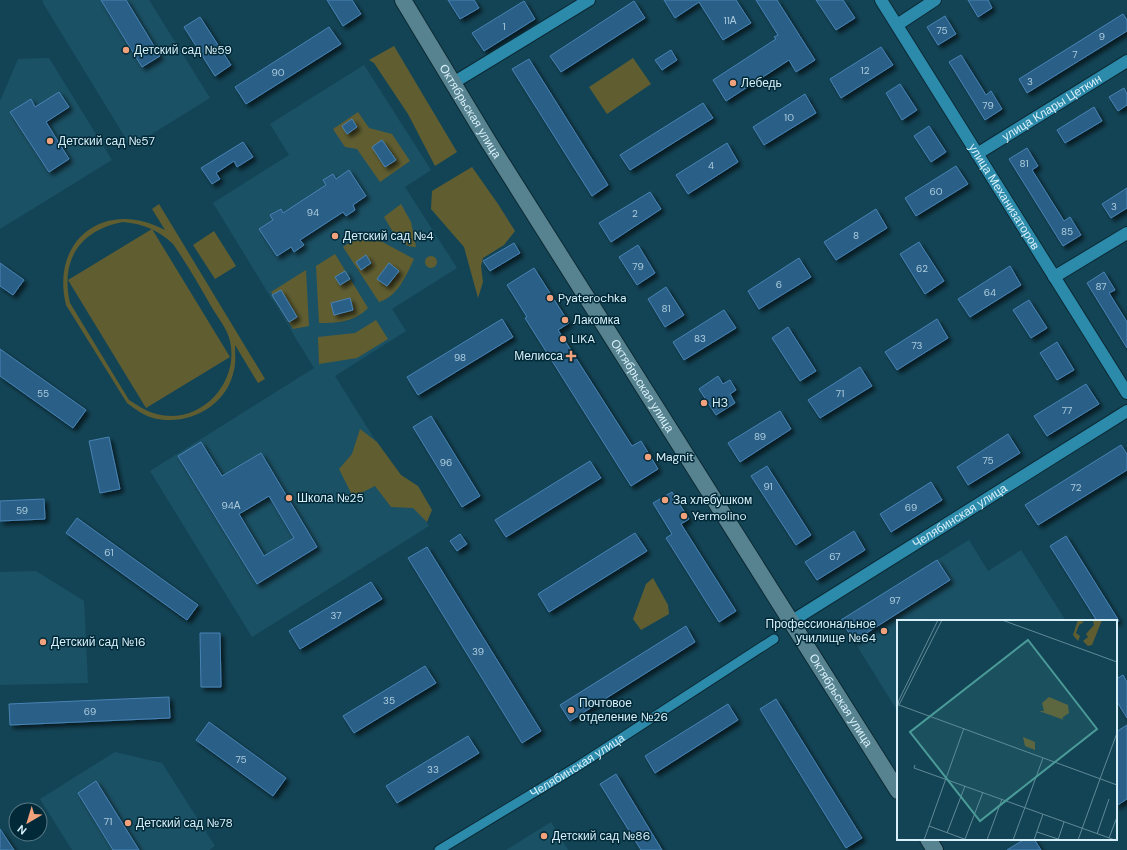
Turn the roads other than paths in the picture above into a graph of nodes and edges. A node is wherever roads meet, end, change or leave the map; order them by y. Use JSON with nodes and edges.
{"nodes":[{"id":1,"x":402,"y":0,"type":"edge"},
{"id":2,"x":589,"y":0,"type":"edge"},
{"id":3,"x":881,"y":0,"type":"edge"},
{"id":4,"x":935,"y":0,"type":"edge"},
{"id":5,"x":897,"y":25,"type":"junction"},
{"id":6,"x":1127,"y":61,"type":"edge"},
{"id":7,"x":453,"y":83,"type":"junction"},
{"id":8,"x":977,"y":154,"type":"junction"},
{"id":9,"x":1127,"y":233,"type":"edge"},
{"id":10,"x":1054,"y":278,"type":"junction"},
{"id":11,"x":1127,"y":393,"type":"edge"},
{"id":12,"x":1127,"y":411,"type":"edge"},
{"id":13,"x":792,"y":621,"type":"junction"},
{"id":14,"x":774,"y":639,"type":"dead end"},
{"id":15,"x":897,"y":789,"type":"edge"},
{"id":16,"x":929,"y":840,"type":"edge"},
{"id":17,"x":439,"y":850,"type":"edge"},
{"id":18,"x":935,"y":850,"type":"edge"}],
"edges":[{"from":1,"to":7,"type":"main road","name":"Октябрьская улица"},
{"from":2,"to":7,"type":"street"},
{"from":3,"to":5,"type":"street","name":"улица Механизаторов"},
{"from":4,"to":5,"type":"street"},
{"from":5,"to":8,"type":"street","name":"улица Механизаторов"},
{"from":6,"to":8,"type":"street","name":"улица Клары Цеткин"},
{"from":7,"to":13,"type":"main road","name":"Октябрьская улица"},
{"from":8,"to":10,"type":"street","name":"улица Механизаторов"},
{"from":9,"to":10,"type":"street"},
{"from":10,"to":11,"type":"street","name":"улица Механизаторов"},
{"from":12,"to":13,"type":"street","name":"Челябинская улица"},
{"from":13,"to":15,"type":"main road","name":"Октябрьская улица"},
{"from":14,"to":17,"type":"street","name":"Челябинская улица"},
{"from":16,"to":18,"type":"main road"}]}
